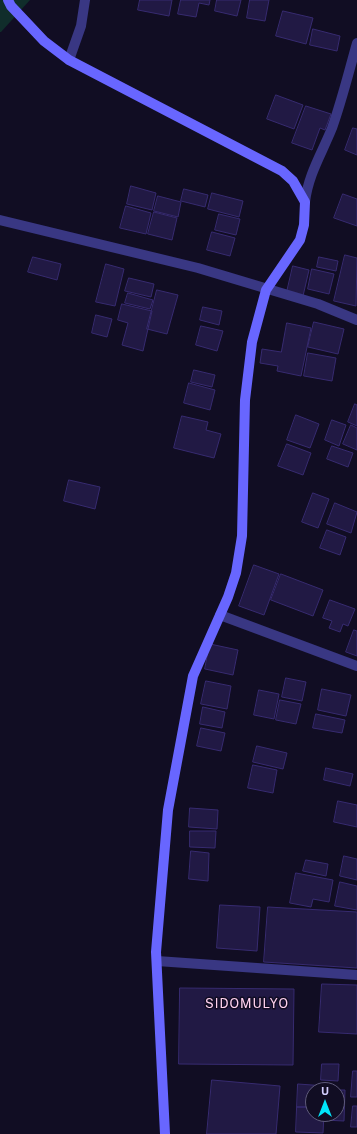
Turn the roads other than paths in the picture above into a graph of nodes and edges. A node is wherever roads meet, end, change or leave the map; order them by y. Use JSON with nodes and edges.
{"nodes":[{"id":1,"x":8,"y":0,"type":"edge"},
{"id":2,"x":85,"y":0,"type":"edge"},
{"id":3,"x":357,"y":43,"type":"edge"},
{"id":4,"x":70,"y":59,"type":"junction"},
{"id":5,"x":305,"y":202,"type":"junction"},
{"id":6,"x":0,"y":220,"type":"edge"},
{"id":7,"x":266,"y":290,"type":"junction"},
{"id":8,"x":357,"y":320,"type":"edge"},
{"id":9,"x":220,"y":615,"type":"junction"},
{"id":10,"x":357,"y":666,"type":"edge"},
{"id":11,"x":157,"y":961,"type":"junction"},
{"id":12,"x":357,"y":975,"type":"edge"},
{"id":13,"x":165,"y":1134,"type":"edge"}],
"edges":[{"from":1,"to":4,"type":"street"},
{"from":2,"to":4,"type":"street"},
{"from":3,"to":5,"type":"street"},
{"from":4,"to":5,"type":"street"},
{"from":5,"to":7,"type":"street"},
{"from":6,"to":7,"type":"street"},
{"from":7,"to":8,"type":"street"},
{"from":7,"to":9,"type":"street"},
{"from":9,"to":10,"type":"street"},
{"from":9,"to":11,"type":"street"},
{"from":11,"to":12,"type":"street"},
{"from":11,"to":13,"type":"street"}]}
